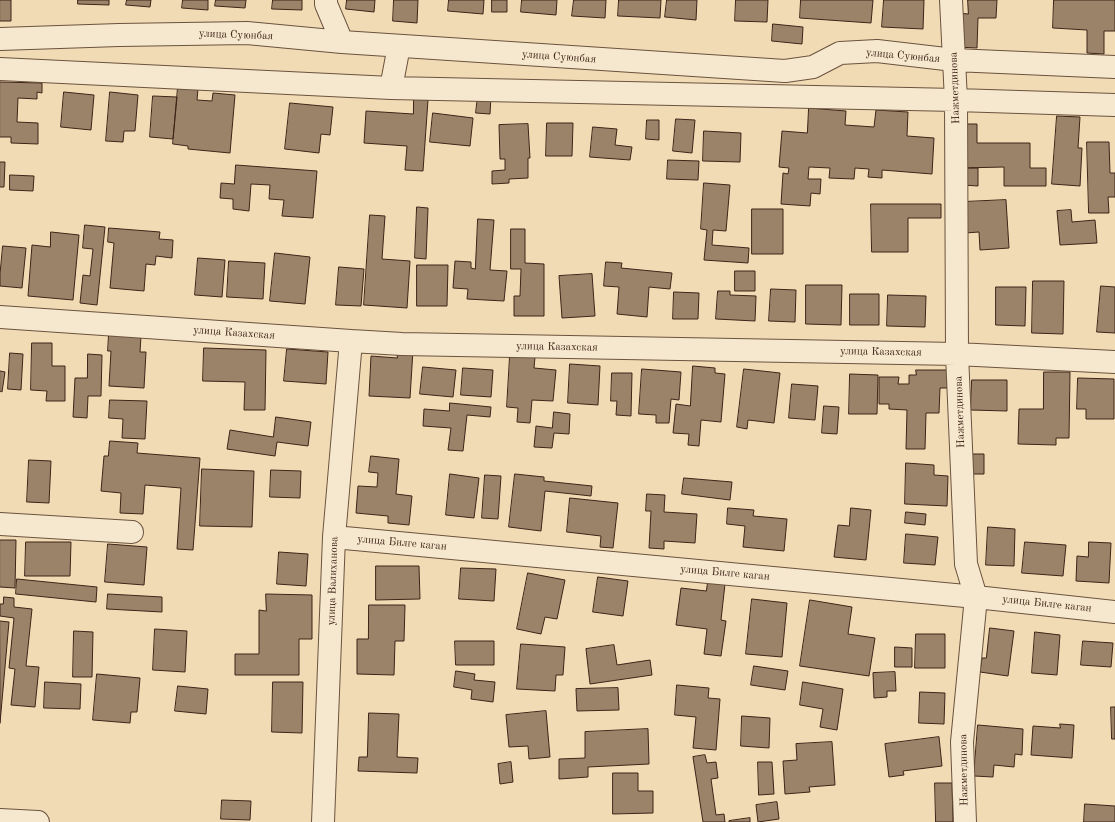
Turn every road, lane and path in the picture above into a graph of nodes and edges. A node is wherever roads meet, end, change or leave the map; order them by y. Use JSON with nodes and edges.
{"nodes":[{"id":1,"x":326,"y":0,"type":"edge"},
{"id":2,"x":951,"y":0,"type":"edge"},
{"id":3,"x":0,"y":39,"type":"edge"},
{"id":4,"x":342,"y":42,"type":"junction"},
{"id":5,"x":399,"y":46,"type":"junction"},
{"id":6,"x":954,"y":60,"type":"junction"},
{"id":7,"x":1115,"y":67,"type":"edge"},
{"id":8,"x":0,"y":69,"type":"edge"},
{"id":9,"x":391,"y":88,"type":"junction"},
{"id":10,"x":956,"y":100,"type":"junction"},
{"id":11,"x":1115,"y":105,"type":"edge"},
{"id":12,"x":0,"y":317,"type":"edge"},
{"id":13,"x":351,"y":341,"type":"junction"},
{"id":14,"x":958,"y":354,"type":"junction"},
{"id":15,"x":1115,"y":362,"type":"edge"},
{"id":16,"x":0,"y":524,"type":"edge"},
{"id":17,"x":132,"y":532,"type":"dead end"},
{"id":18,"x":334,"y":537,"type":"junction"},
{"id":19,"x":976,"y":597,"type":"junction"},
{"id":20,"x":1115,"y":612,"type":"edge"},
{"id":21,"x":0,"y":820,"type":"edge"},
{"id":22,"x":38,"y":822,"type":"edge"},
{"id":23,"x":323,"y":822,"type":"edge"},
{"id":24,"x":965,"y":822,"type":"edge"}],
"edges":[{"from":1,"to":4,"type":"street"},
{"from":2,"to":6,"type":"street","name":"Нажметдинова"},
{"from":3,"to":4,"type":"street","name":"улица Суюнбая"},
{"from":4,"to":5,"type":"street","name":"улица Суюнбая"},
{"from":5,"to":6,"type":"street","name":"улица Суюнбая"},
{"from":5,"to":9,"type":"street"},
{"from":6,"to":7,"type":"street","name":"улица Суюнбая"},
{"from":6,"to":10,"type":"street","name":"Нажметдинова"},
{"from":8,"to":9,"type":"street"},
{"from":9,"to":10,"type":"street"},
{"from":10,"to":11,"type":"street"},
{"from":10,"to":14,"type":"street","name":"Нажметдинова"},
{"from":12,"to":13,"type":"street","name":"улица Казахская"},
{"from":13,"to":14,"type":"street","name":"улица Казахская"},
{"from":13,"to":18,"type":"street","name":"улица Валиханова"},
{"from":14,"to":15,"type":"street","name":"улица Казахская"},
{"from":14,"to":19,"type":"street","name":"Нажметдинова"},
{"from":16,"to":17,"type":"street"},
{"from":18,"to":19,"type":"street","name":"улица Билге каган"},
{"from":18,"to":23,"type":"street","name":"улица Валиханова"},
{"from":19,"to":20,"type":"street","name":"улица Билге каган"},
{"from":19,"to":24,"type":"street","name":"Нажметдинова"},
{"from":21,"to":22,"type":"street"}]}
